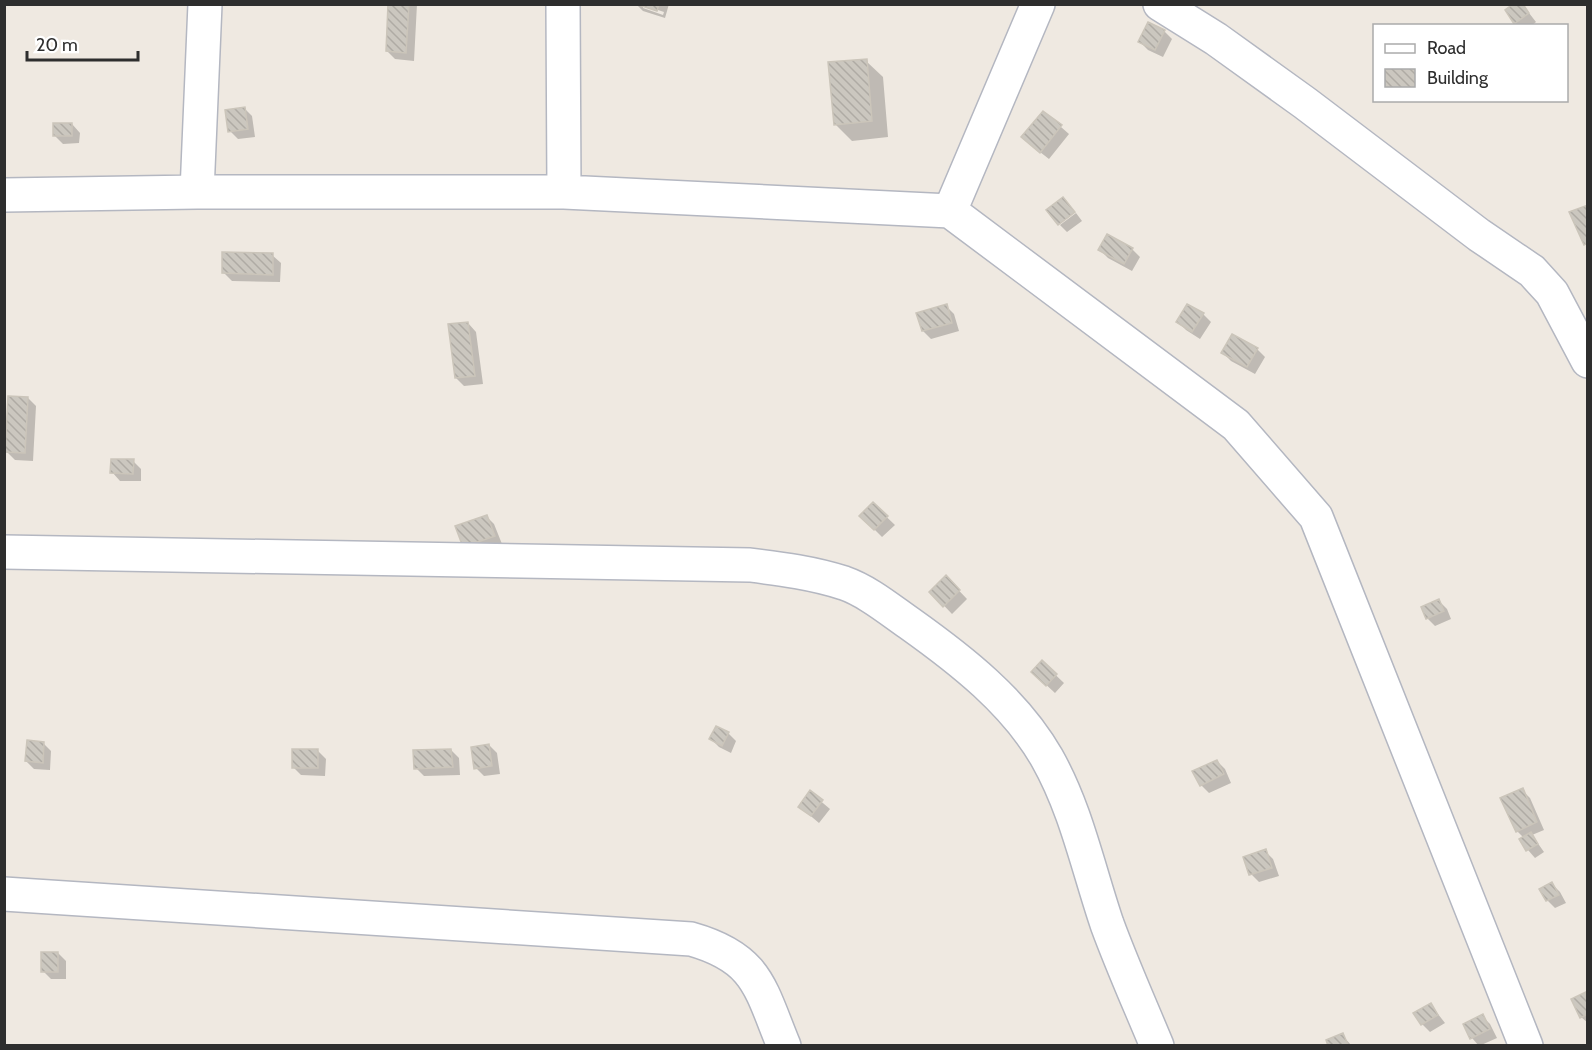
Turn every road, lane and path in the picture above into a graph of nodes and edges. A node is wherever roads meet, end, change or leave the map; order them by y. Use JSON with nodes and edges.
{"nodes":[{"id":1,"x":205,"y":4,"type":"edge"},
{"id":2,"x":563,"y":4,"type":"edge"},
{"id":3,"x":1038,"y":4,"type":"edge"},
{"id":4,"x":1160,"y":4,"type":"edge"},
{"id":5,"x":197,"y":192,"type":"junction"},
{"id":6,"x":564,"y":192,"type":"junction"},
{"id":7,"x":4,"y":195,"type":"edge"},
{"id":8,"x":950,"y":211,"type":"junction"},
{"id":9,"x":1587,"y":361,"type":"edge"},
{"id":10,"x":4,"y":552,"type":"edge"},
{"id":11,"x":4,"y":894,"type":"edge"},
{"id":12,"x":784,"y":1046,"type":"edge"},
{"id":13,"x":1157,"y":1046,"type":"edge"},
{"id":14,"x":1526,"y":1046,"type":"edge"}],
"edges":[{"from":1,"to":5,"type":"street"},
{"from":2,"to":6,"type":"street"},
{"from":3,"to":8,"type":"street"},
{"from":4,"to":9,"type":"street"},
{"from":5,"to":6,"type":"street"},
{"from":5,"to":7,"type":"street"},
{"from":6,"to":8,"type":"street"},
{"from":8,"to":14,"type":"street"},
{"from":10,"to":13,"type":"street"},
{"from":11,"to":12,"type":"street"}]}
